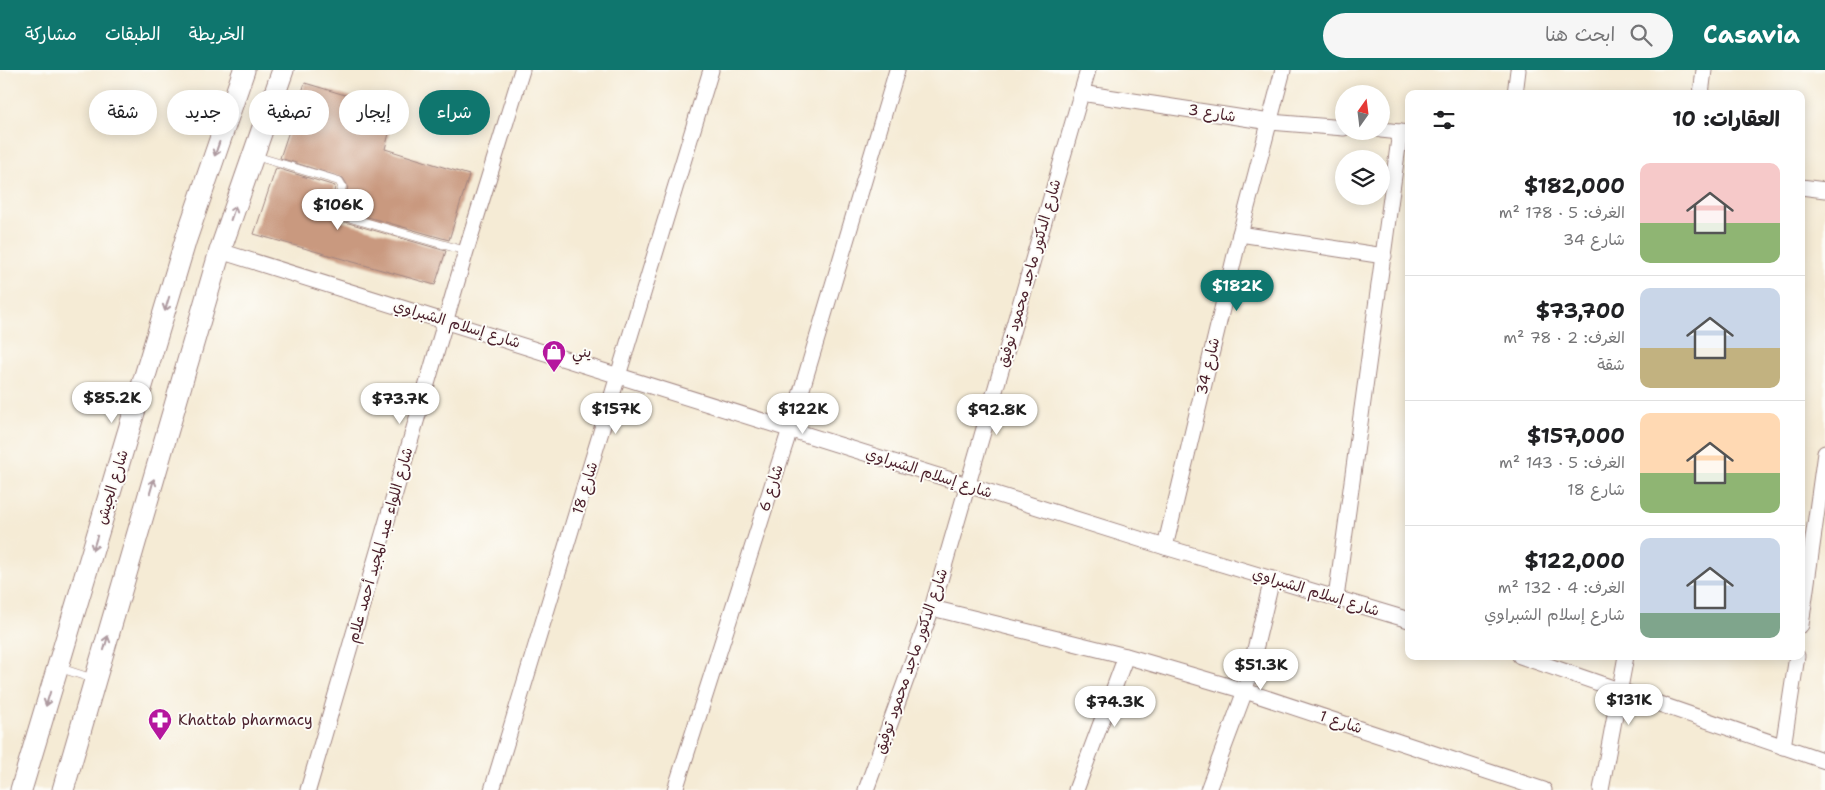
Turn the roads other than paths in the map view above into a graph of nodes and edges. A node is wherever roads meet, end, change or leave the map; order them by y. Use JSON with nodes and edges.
{"nodes":[{"id":1,"x":244,"y":70,"type":"edge"},
{"id":2,"x":284,"y":70,"type":"edge"},
{"id":3,"x":522,"y":70,"type":"edge"},
{"id":4,"x":711,"y":70,"type":"edge"},
{"id":5,"x":897,"y":70,"type":"edge"},
{"id":6,"x":1088,"y":70,"type":"edge"},
{"id":7,"x":1283,"y":70,"type":"edge"},
{"id":8,"x":1518,"y":70,"type":"edge"},
{"id":9,"x":1704,"y":70,"type":"edge"},
{"id":10,"x":1515,"y":90,"type":"edge"},
{"id":11,"x":1702,"y":90,"type":"edge"},
{"id":12,"x":1081,"y":93,"type":"junction"},
{"id":13,"x":1270,"y":122,"type":"junction"},
{"id":14,"x":1335,"y":127,"type":"edge"},
{"id":15,"x":1390,"y":131,"type":"edge"},
{"id":16,"x":1404,"y":132,"type":"edge"},
{"id":17,"x":254,"y":155,"type":"junction"},
{"id":18,"x":1805,"y":188,"type":"edge"},
{"id":19,"x":1825,"y":190,"type":"edge"},
{"id":20,"x":1240,"y":234,"type":"junction"},
{"id":21,"x":220,"y":251,"type":"junction"},
{"id":22,"x":466,"y":251,"type":"junction"},
{"id":23,"x":1384,"y":256,"type":"junction"},
{"id":24,"x":446,"y":320,"type":"junction"},
{"id":25,"x":619,"y":375,"type":"junction"},
{"id":26,"x":790,"y":429,"type":"junction"},
{"id":27,"x":1825,"y":453,"type":"edge"},
{"id":28,"x":967,"y":485,"type":"junction"},
{"id":29,"x":1814,"y":528,"type":"edge"},
{"id":30,"x":1165,"y":547,"type":"junction"},
{"id":31,"x":1272,"y":579,"type":"junction"},
{"id":32,"x":1805,"y":595,"type":"edge"},
{"id":33,"x":1336,"y":598,"type":"junction"},
{"id":34,"x":932,"y":608,"type":"junction"},
{"id":35,"x":1405,"y":619,"type":"edge"},
{"id":36,"x":1126,"y":656,"type":"junction"},
{"id":37,"x":1532,"y":660,"type":"edge"},
{"id":38,"x":1626,"y":660,"type":"edge"},
{"id":39,"x":1796,"y":660,"type":"edge"},
{"id":40,"x":58,"y":668,"type":"junction"},
{"id":41,"x":96,"y":680,"type":"junction"},
{"id":42,"x":1622,"y":690,"type":"junction"},
{"id":43,"x":1245,"y":691,"type":"junction"},
{"id":44,"x":1783,"y":747,"type":"junction"},
{"id":45,"x":1825,"y":761,"type":"edge"},
{"id":46,"x":21,"y":790,"type":"edge"},
{"id":47,"x":63,"y":790,"type":"edge"},
{"id":48,"x":308,"y":790,"type":"edge"},
{"id":49,"x":492,"y":790,"type":"edge"},
{"id":50,"x":675,"y":790,"type":"edge"},
{"id":51,"x":866,"y":790,"type":"edge"},
{"id":52,"x":1076,"y":790,"type":"edge"},
{"id":53,"x":1208,"y":790,"type":"edge"},
{"id":54,"x":1544,"y":790,"type":"edge"},
{"id":55,"x":1601,"y":790,"type":"edge"}],
"edges":[{"from":1,"to":40,"type":"street","name":"شارع الجيش","one_way":true},
{"from":2,"to":17,"type":"street"},
{"from":3,"to":22,"type":"street","name":"شارع اللواء عبد المجيد أحمد علام"},
{"from":4,"to":25,"type":"street","name":"شارع 18"},
{"from":5,"to":26,"type":"street","name":"شارع 6"},
{"from":6,"to":12,"type":"street","name":"شارع الدكتور ماجد محمود توفيق"},
{"from":7,"to":13,"type":"street","name":"شارع 34"},
{"from":8,"to":10,"type":"street"},
{"from":9,"to":11,"type":"street"},
{"from":12,"to":13,"type":"street","name":"شارع 3"},
{"from":12,"to":28,"type":"street","name":"شارع الدكتور ماجد محمود توفيق"},
{"from":13,"to":14,"type":"street","name":"شارع 3"},
{"from":13,"to":20,"type":"street","name":"شارع 34"},
{"from":15,"to":16,"type":"street"},
{"from":16,"to":23,"type":"street"},
{"from":21,"to":17,"type":"street","one_way":true},
{"from":17,"to":22,"type":"lane"},
{"from":18,"to":19,"type":"street"},
{"from":20,"to":23,"type":"street"},
{"from":20,"to":30,"type":"street","name":"شارع 34"},
{"from":21,"to":24,"type":"street","name":"شارع إسلام الشبراوي"},
{"from":41,"to":21,"type":"street","one_way":true},
{"from":22,"to":24,"type":"street","name":"شارع اللواء عبد المجيد أحمد علام"},
{"from":23,"to":33,"type":"street"},
{"from":24,"to":25,"type":"street","name":"شارع إسلام الشبراوي"},
{"from":24,"to":48,"type":"street","name":"شارع اللواء عبد المجيد أحمد علام"},
{"from":25,"to":26,"type":"street","name":"شارع إسلام الشبراوي"},
{"from":25,"to":49,"type":"street","name":"شارع 18"},
{"from":26,"to":28,"type":"street","name":"شارع إسلام الشبراوي"},
{"from":26,"to":50,"type":"street","name":"شارع 6"},
{"from":27,"to":29,"type":"street"},
{"from":28,"to":30,"type":"street","name":"شارع إسلام الشبراوي"},
{"from":28,"to":34,"type":"street","name":"شارع الدكتور ماجد محمود توفيق"},
{"from":29,"to":32,"type":"street"},
{"from":30,"to":31,"type":"street","name":"شارع إسلام الشبراوي"},
{"from":31,"to":33,"type":"street","name":"شارع إسلام الشبراوي"},
{"from":31,"to":43,"type":"street"},
{"from":33,"to":35,"type":"street","name":"شارع إسلام الشبراوي"},
{"from":34,"to":36,"type":"street","name":"شارع 1"},
{"from":34,"to":51,"type":"street","name":"شارع الدكتور ماجد محمود توفيق"},
{"from":36,"to":43,"type":"street","name":"شارع 1"},
{"from":36,"to":52,"type":"street"},
{"from":37,"to":42,"type":"street"},
{"from":38,"to":42,"type":"street"},
{"from":39,"to":44,"type":"street"},
{"from":40,"to":41,"type":"lane"},
{"from":40,"to":46,"type":"street","name":"شارع الجيش","one_way":true},
{"from":41,"to":47,"type":"street"},
{"from":42,"to":44,"type":"street"},
{"from":42,"to":55,"type":"street"},
{"from":43,"to":53,"type":"street"},
{"from":43,"to":54,"type":"street","name":"شارع 1"},
{"from":44,"to":45,"type":"street"}]}
